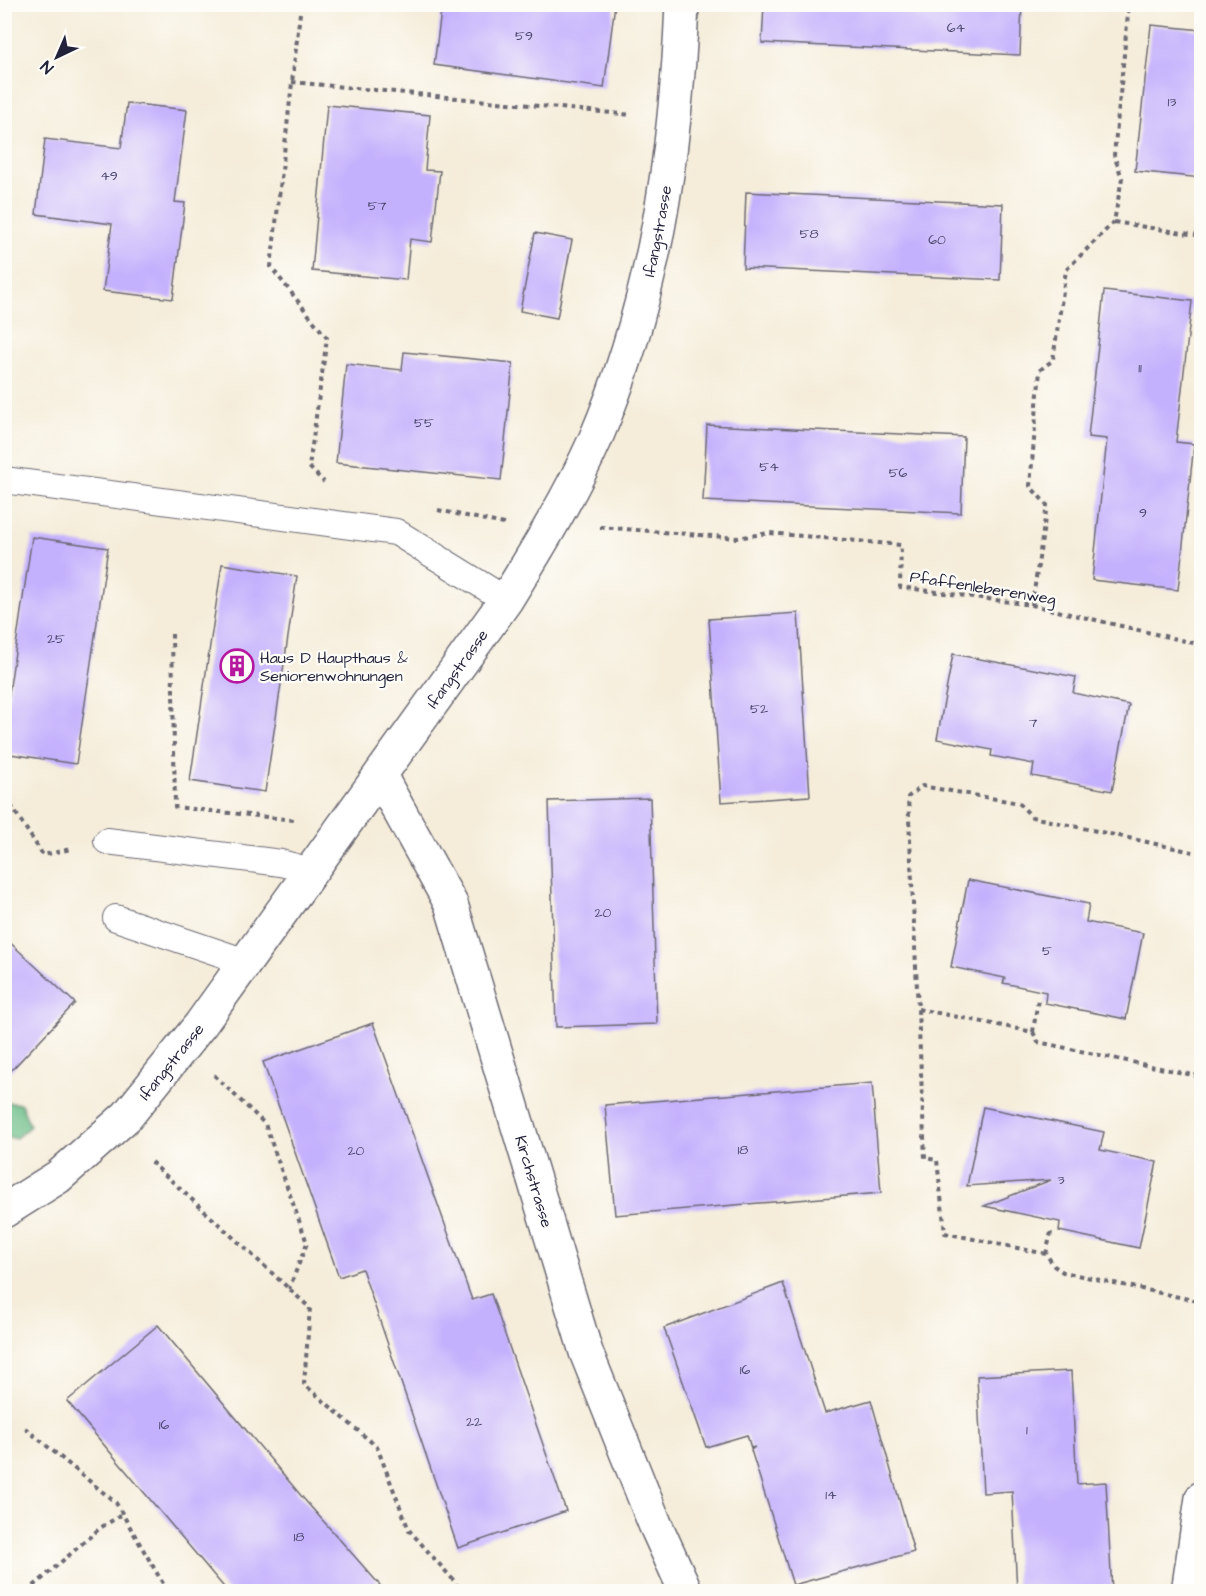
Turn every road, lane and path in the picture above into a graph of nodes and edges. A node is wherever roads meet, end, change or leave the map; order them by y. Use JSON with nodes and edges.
{"nodes":[{"id":1,"x":301,"y":4,"type":"edge"},
{"id":2,"x":682,"y":4,"type":"edge"},
{"id":3,"x":1129,"y":4,"type":"edge"},
{"id":4,"x":292,"y":82,"type":"junction"},
{"id":5,"x":673,"y":120,"type":"junction"},
{"id":6,"x":1114,"y":222,"type":"junction"},
{"id":7,"x":1202,"y":236,"type":"edge"},
{"id":8,"x":4,"y":480,"type":"edge"},
{"id":9,"x":328,"y":487,"type":"dead end"},
{"id":10,"x":429,"y":508,"type":"dead end"},
{"id":11,"x":547,"y":534,"type":"junction"},
{"id":12,"x":6,"y":568,"type":"dead end"},
{"id":13,"x":4,"y":589,"type":"edge"},
{"id":14,"x":506,"y":600,"type":"junction"},
{"id":15,"x":1032,"y":605,"type":"junction"},
{"id":16,"x":172,"y":634,"type":"dead end"},
{"id":17,"x":1202,"y":645,"type":"edge"},
{"id":18,"x":380,"y":776,"type":"junction"},
{"id":19,"x":6,"y":799,"type":"edge"},
{"id":20,"x":300,"y":820,"type":"dead end"},
{"id":21,"x":107,"y":841,"type":"joint"},
{"id":22,"x":1202,"y":854,"type":"edge"},
{"id":23,"x":311,"y":871,"type":"junction"},
{"id":24,"x":116,"y":918,"type":"dead end"},
{"id":25,"x":246,"y":962,"type":"junction"},
{"id":26,"x":1038,"y":999,"type":"dead end"},
{"id":27,"x":918,"y":1009,"type":"junction"},
{"id":28,"x":1033,"y":1032,"type":"junction"},
{"id":29,"x":214,"y":1075,"type":"dead end"},
{"id":30,"x":1202,"y":1077,"type":"edge"},
{"id":31,"x":151,"y":1162,"type":"dead end"},
{"id":32,"x":4,"y":1211,"type":"edge"},
{"id":33,"x":1052,"y":1228,"type":"dead end"},
{"id":34,"x":1046,"y":1254,"type":"junction"},
{"id":35,"x":289,"y":1289,"type":"junction"},
{"id":36,"x":1202,"y":1302,"type":"edge"},
{"id":37,"x":25,"y":1428,"type":"dead end"},
{"id":38,"x":1202,"y":1498,"type":"edge"},
{"id":39,"x":123,"y":1514,"type":"junction"},
{"id":40,"x":27,"y":1592,"type":"edge"},
{"id":41,"x":168,"y":1592,"type":"edge"},
{"id":42,"x":460,"y":1592,"type":"edge"},
{"id":43,"x":686,"y":1592,"type":"edge"},
{"id":44,"x":1188,"y":1592,"type":"edge"}],
"edges":[{"from":1,"to":4,"type":"path"},
{"from":2,"to":5,"type":"street","name":"Ifangstrasse"},
{"from":3,"to":6,"type":"path"},
{"from":4,"to":5,"type":"path"},
{"from":4,"to":9,"type":"path"},
{"from":5,"to":11,"type":"street","name":"Ifangstrasse"},
{"from":6,"to":7,"type":"path"},
{"from":6,"to":15,"type":"path"},
{"from":8,"to":14,"type":"lane"},
{"from":10,"to":11,"type":"path"},
{"from":11,"to":14,"type":"street","name":"Ifangstrasse"},
{"from":11,"to":15,"type":"path","name":"Pfaffenleberenweg"},
{"from":12,"to":13,"type":"path"},
{"from":14,"to":18,"type":"street","name":"Ifangstrasse"},
{"from":15,"to":17,"type":"path","name":"Pfaffenleberenweg"},
{"from":16,"to":20,"type":"path"},
{"from":18,"to":23,"type":"street","name":"Ifangstrasse"},
{"from":18,"to":43,"type":"street","name":"Kirchstrasse"},
{"from":19,"to":21,"type":"path"},
{"from":21,"to":23,"type":"lane"},
{"from":22,"to":27,"type":"path"},
{"from":23,"to":25,"type":"street","name":"Ifangstrasse"},
{"from":24,"to":25,"type":"lane"},
{"from":25,"to":32,"type":"street","name":"Ifangstrasse"},
{"from":26,"to":28,"type":"path"},
{"from":27,"to":28,"type":"path"},
{"from":27,"to":34,"type":"path"},
{"from":28,"to":30,"type":"path"},
{"from":29,"to":35,"type":"path"},
{"from":31,"to":35,"type":"path"},
{"from":33,"to":34,"type":"path"},
{"from":34,"to":36,"type":"path"},
{"from":35,"to":42,"type":"path"},
{"from":37,"to":39,"type":"path"},
{"from":38,"to":44,"type":"street"},
{"from":39,"to":40,"type":"path"},
{"from":39,"to":41,"type":"path"}]}
